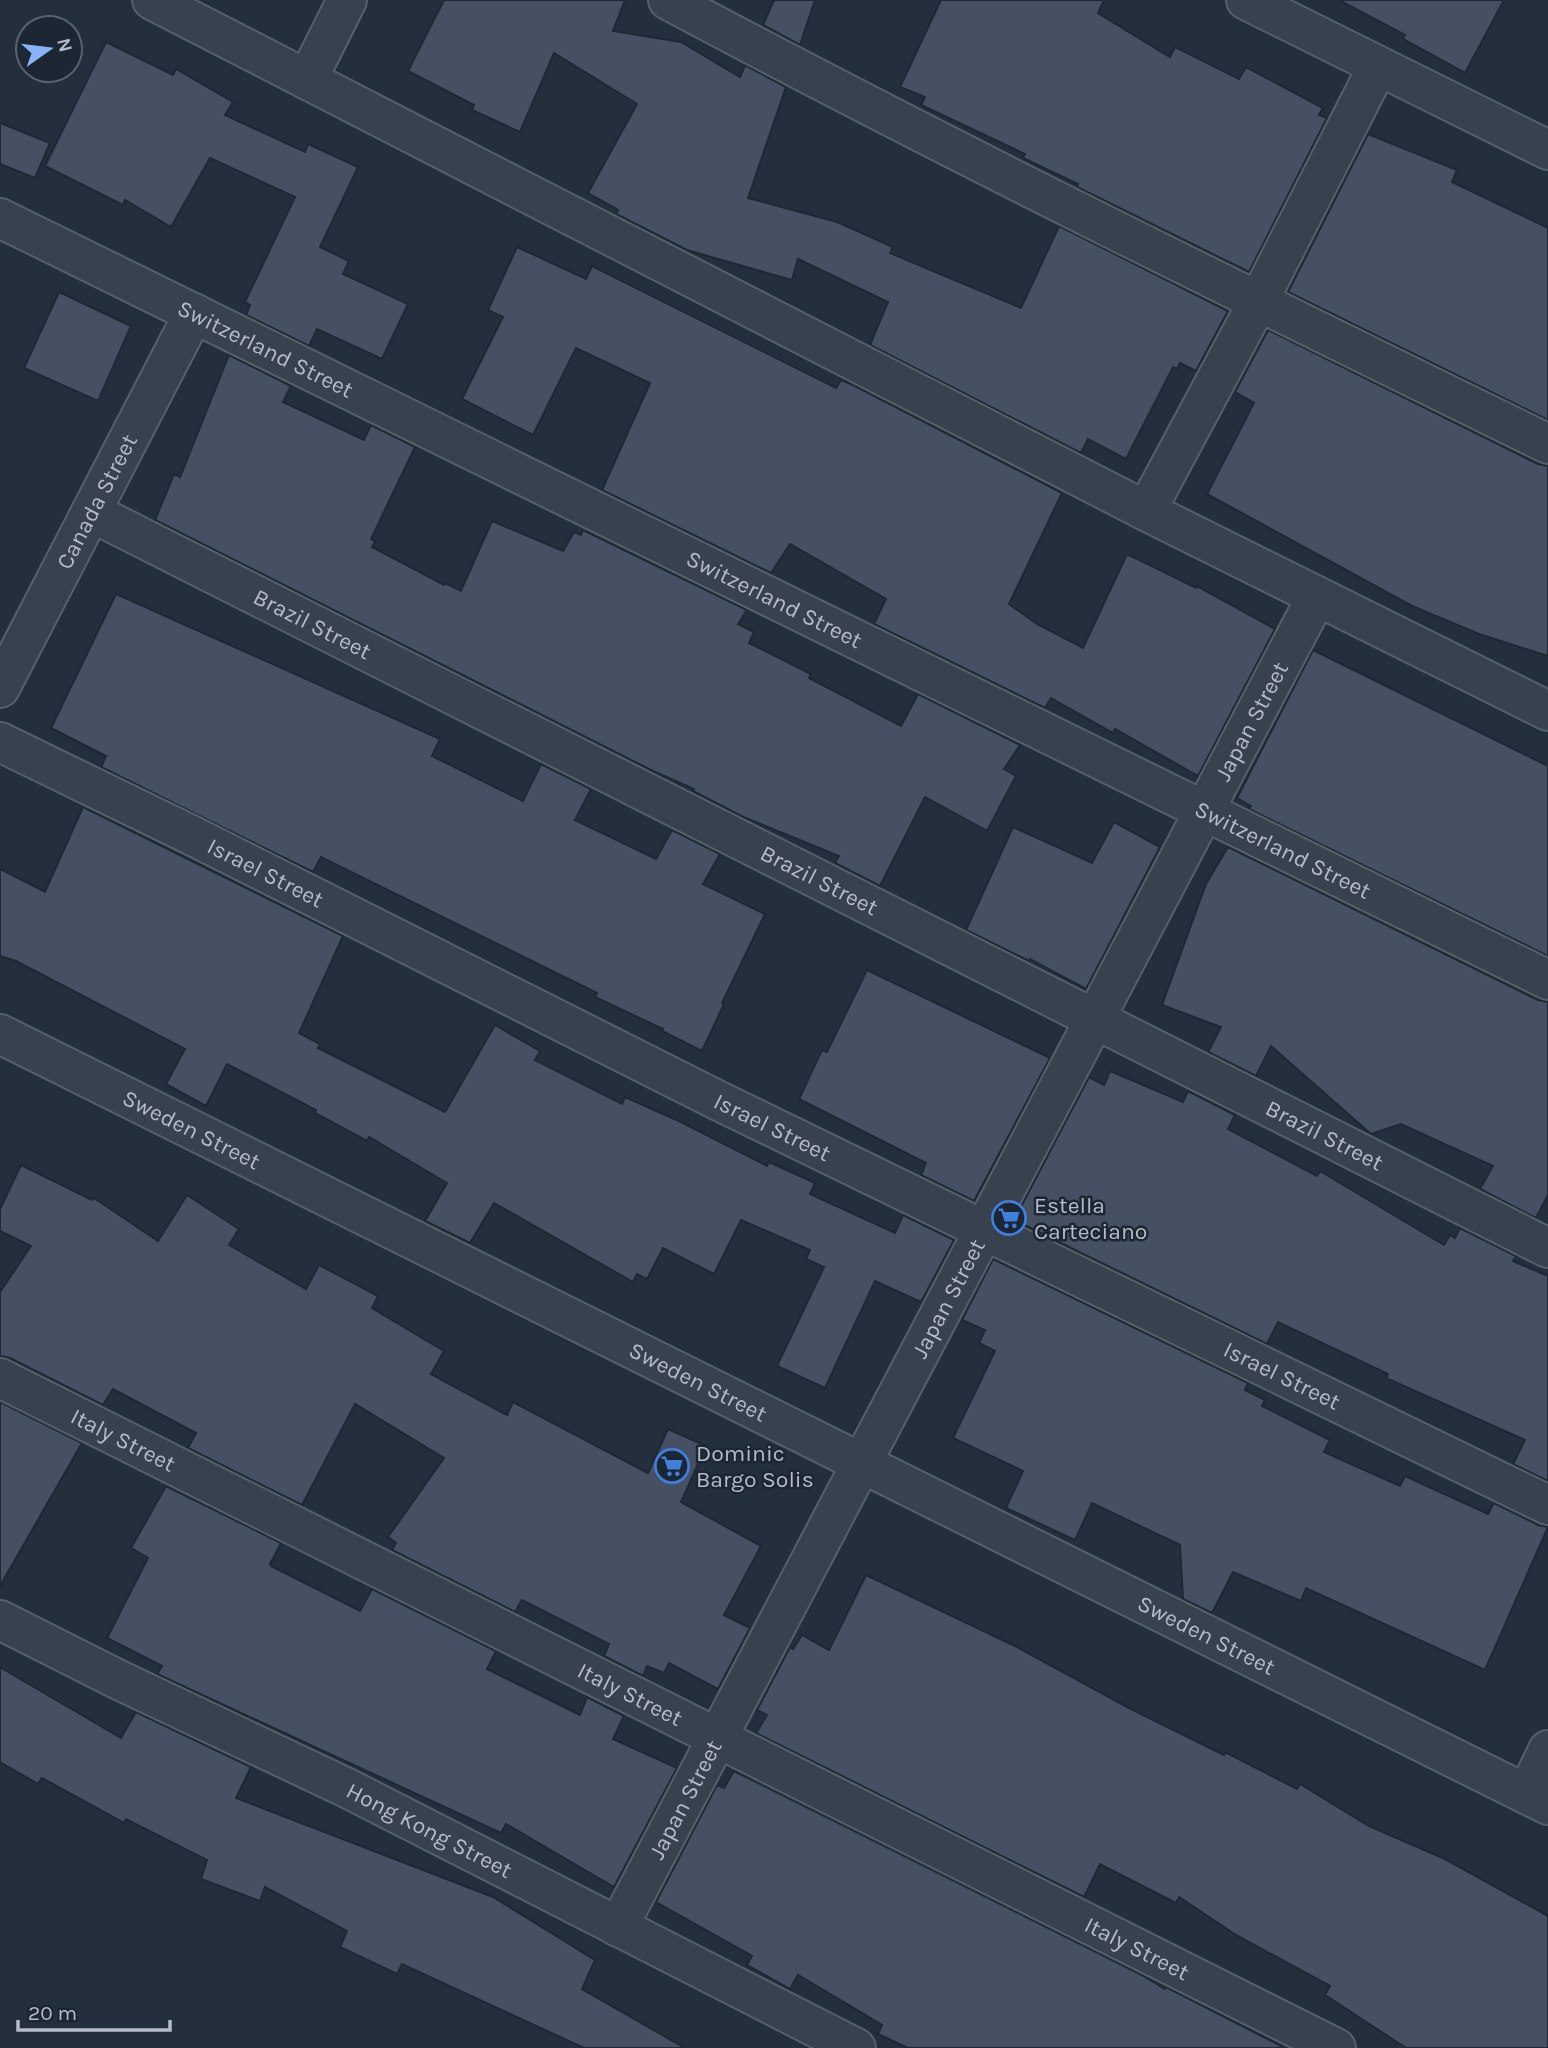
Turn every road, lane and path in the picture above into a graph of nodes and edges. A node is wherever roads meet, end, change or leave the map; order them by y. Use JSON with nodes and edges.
{"nodes":[{"id":1,"x":152,"y":0,"type":"edge"},
{"id":2,"x":347,"y":0,"type":"edge"},
{"id":3,"x":668,"y":0,"type":"edge"},
{"id":4,"x":1246,"y":0,"type":"edge"},
{"id":5,"x":1378,"y":66,"type":"junction"},
{"id":6,"x":307,"y":80,"type":"junction"},
{"id":7,"x":1548,"y":150,"type":"edge"},
{"id":8,"x":0,"y":218,"type":"edge"},
{"id":9,"x":1258,"y":302,"type":"junction"},
{"id":10,"x":194,"y":313,"type":"junction"},
{"id":11,"x":1548,"y":444,"type":"edge"},
{"id":12,"x":1146,"y":511,"type":"junction"},
{"id":13,"x":92,"y":512,"type":"junction"},
{"id":14,"x":1317,"y":596,"type":"junction"},
{"id":15,"x":0,"y":688,"type":"edge"},
{"id":16,"x":1548,"y":711,"type":"edge"},
{"id":17,"x":0,"y":742,"type":"edge"},
{"id":18,"x":1205,"y":811,"type":"junction"},
{"id":19,"x":1548,"y":980,"type":"edge"},
{"id":20,"x":1095,"y":1019,"type":"junction"},
{"id":21,"x":0,"y":1034,"type":"edge"},
{"id":22,"x":984,"y":1231,"type":"junction"},
{"id":23,"x":1548,"y":1248,"type":"edge"},
{"id":24,"x":0,"y":1378,"type":"edge"},
{"id":25,"x":861,"y":1464,"type":"junction"},
{"id":26,"x":1548,"y":1505,"type":"edge"},
{"id":27,"x":0,"y":1620,"type":"edge"},
{"id":28,"x":718,"y":1737,"type":"junction"},
{"id":29,"x":1548,"y":1750,"type":"edge"},
{"id":30,"x":1537,"y":1800,"type":"edge"},
{"id":31,"x":618,"y":1927,"type":"junction"},
{"id":32,"x":856,"y":2048,"type":"edge"},
{"id":33,"x":1336,"y":2048,"type":"edge"}],
"edges":[{"from":1,"to":6,"type":"street"},
{"from":2,"to":6,"type":"street"},
{"from":3,"to":9,"type":"street"},
{"from":4,"to":5,"type":"street"},
{"from":5,"to":7,"type":"street"},
{"from":5,"to":9,"type":"street"},
{"from":6,"to":12,"type":"street"},
{"from":8,"to":10,"type":"street","name":"Switzerland Street"},
{"from":9,"to":11,"type":"street"},
{"from":9,"to":12,"type":"street"},
{"from":10,"to":13,"type":"street","name":"Canada Street"},
{"from":10,"to":18,"type":"street","name":"Switzerland Street"},
{"from":12,"to":14,"type":"street"},
{"from":13,"to":15,"type":"street","name":"Canada Street"},
{"from":13,"to":20,"type":"street","name":"Brazil Street"},
{"from":14,"to":16,"type":"street"},
{"from":14,"to":18,"type":"street","name":"Japan Street"},
{"from":17,"to":22,"type":"street","name":"Israel Street"},
{"from":18,"to":19,"type":"street","name":"Switzerland Street"},
{"from":18,"to":20,"type":"street","name":"Japan Street"},
{"from":20,"to":22,"type":"street","name":"Japan Street"},
{"from":20,"to":23,"type":"street","name":"Brazil Street"},
{"from":21,"to":25,"type":"street","name":"Sweden Street"},
{"from":22,"to":25,"type":"street","name":"Japan Street"},
{"from":22,"to":26,"type":"street","name":"Israel Street"},
{"from":24,"to":28,"type":"street","name":"Italy Street"},
{"from":25,"to":28,"type":"street","name":"Japan Street"},
{"from":25,"to":30,"type":"street","name":"Sweden Street"},
{"from":27,"to":31,"type":"street","name":"Hong Kong Street"},
{"from":28,"to":31,"type":"street","name":"Japan Street"},
{"from":28,"to":33,"type":"street","name":"Italy Street"},
{"from":29,"to":30,"type":"street"},
{"from":31,"to":32,"type":"street","name":"Hong Kong Street"}]}
